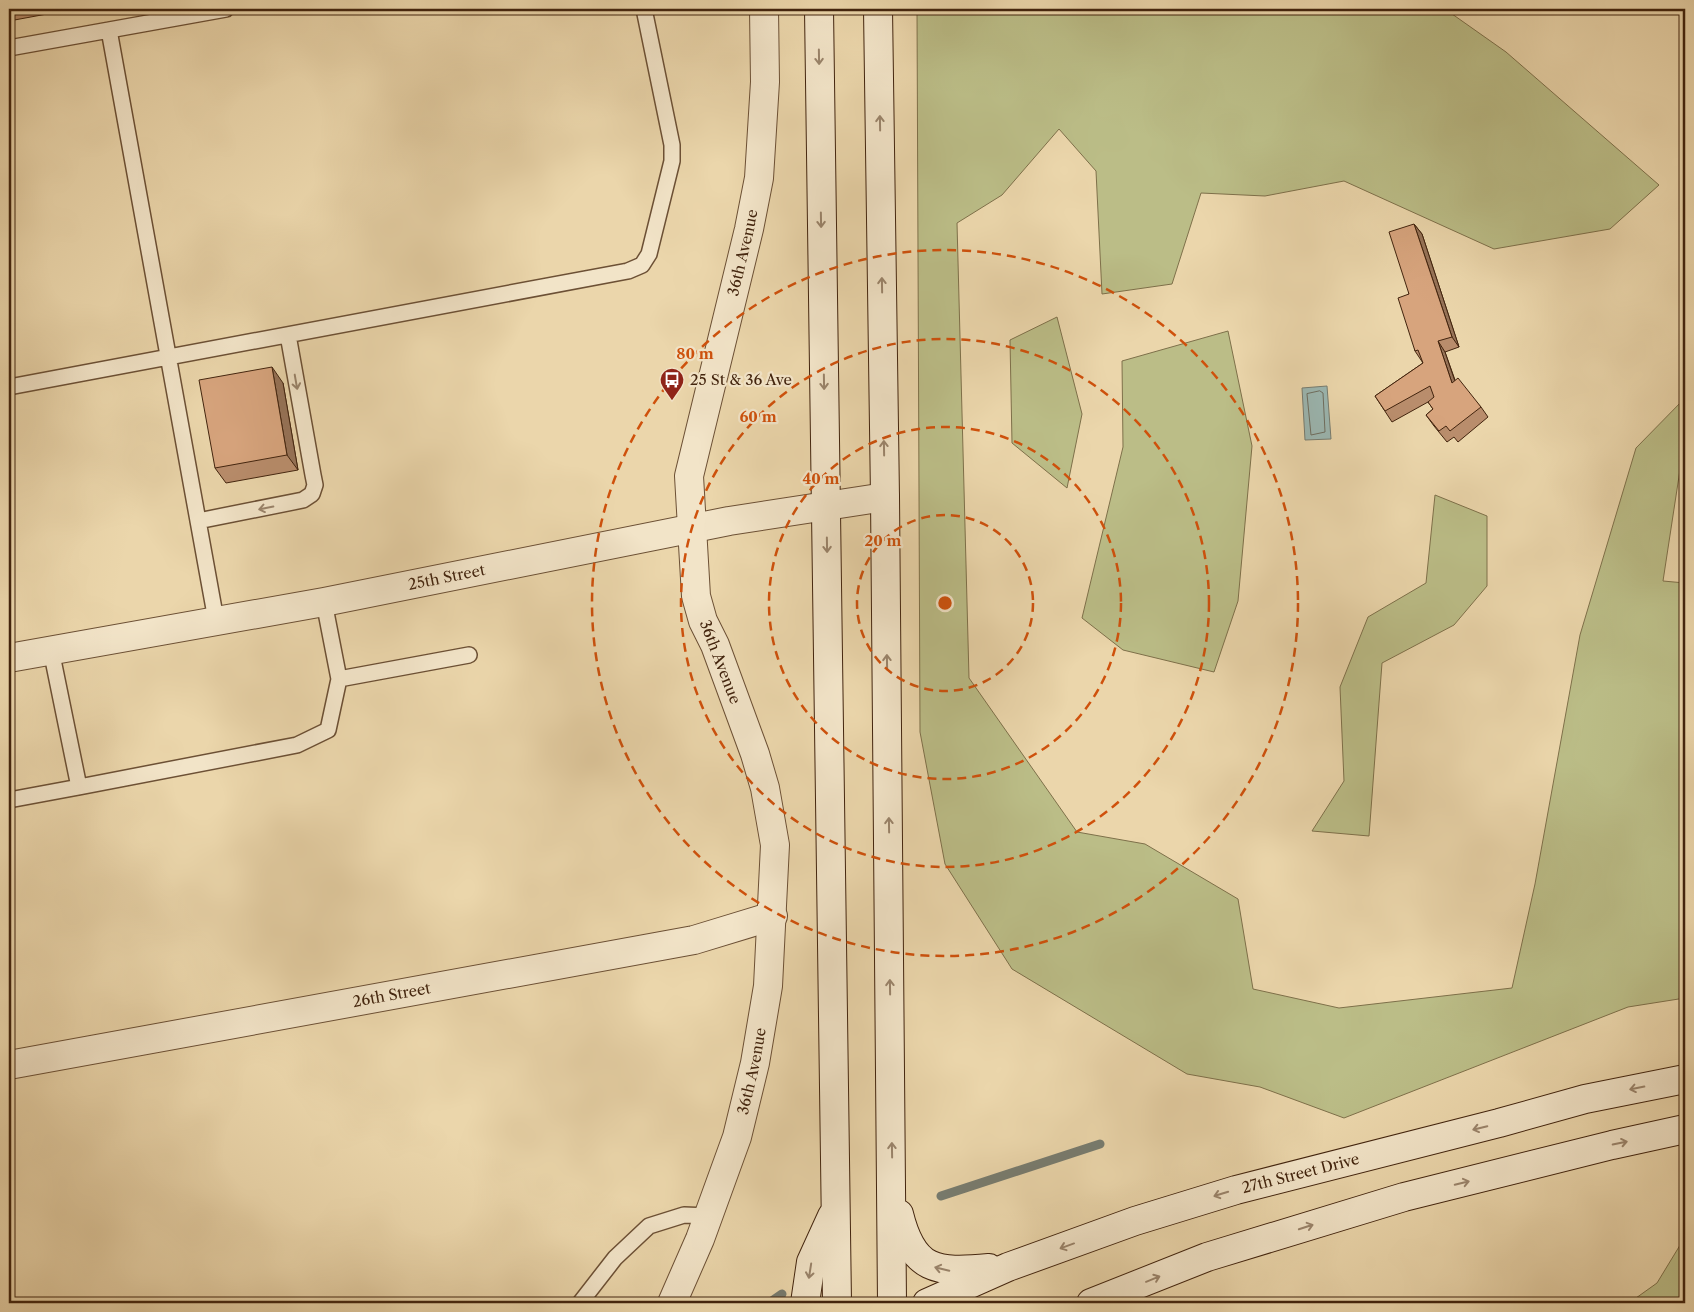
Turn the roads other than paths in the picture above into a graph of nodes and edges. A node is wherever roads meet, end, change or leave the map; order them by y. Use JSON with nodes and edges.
{"nodes":[{"id":1,"x":226,"y":9,"type":"edge"},
{"id":2,"x":644,"y":9,"type":"edge"},
{"id":3,"x":764,"y":9,"type":"edge"},
{"id":4,"x":819,"y":9,"type":"edge"},
{"id":5,"x":878,"y":9,"type":"edge"},
{"id":6,"x":109,"y":30,"type":"junction"},
{"id":7,"x":9,"y":48,"type":"edge"},
{"id":8,"x":288,"y":334,"type":"junction"},
{"id":9,"x":168,"y":357,"type":"junction"},
{"id":10,"x":9,"y":387,"type":"edge"},
{"id":11,"x":885,"y":497,"type":"junction"},
{"id":12,"x":826,"y":505,"type":"junction"},
{"id":13,"x":198,"y":521,"type":"junction"},
{"id":14,"x":690,"y":530,"type":"junction"},
{"id":15,"x":324,"y":602,"type":"junction"},
{"id":16,"x":216,"y":620,"type":"junction"},
{"id":17,"x":51,"y":650,"type":"junction"},
{"id":18,"x":469,"y":655,"type":"dead end"},
{"id":19,"x":9,"y":658,"type":"edge"},
{"id":20,"x":338,"y":679,"type":"junction"},
{"id":21,"x":79,"y":787,"type":"junction"},
{"id":22,"x":9,"y":800,"type":"edge"},
{"id":23,"x":773,"y":916,"type":"junction"},
{"id":24,"x":9,"y":1065,"type":"edge"},
{"id":25,"x":1685,"y":1079,"type":"edge"},
{"id":26,"x":1685,"y":1129,"type":"edge"},
{"id":27,"x":892,"y":1188,"type":"junction"},
{"id":28,"x":835,"y":1210,"type":"junction"},
{"id":29,"x":709,"y":1216,"type":"junction"},
{"id":30,"x":1008,"y":1267,"type":"junction"},
{"id":31,"x":580,"y":1303,"type":"edge"},
{"id":32,"x":672,"y":1303,"type":"edge"},
{"id":33,"x":805,"y":1303,"type":"edge"},
{"id":34,"x":836,"y":1303,"type":"edge"},
{"id":35,"x":892,"y":1303,"type":"edge"},
{"id":36,"x":926,"y":1303,"type":"edge"},
{"id":37,"x":1091,"y":1303,"type":"edge"}],
"edges":[{"from":1,"to":6,"type":"lane"},
{"from":2,"to":8,"type":"lane"},
{"from":3,"to":14,"type":"main road","name":"36th Avenue"},
{"from":4,"to":12,"type":"main road","one_way":true},
{"from":11,"to":5,"type":"main road","one_way":true},
{"from":6,"to":7,"type":"lane"},
{"from":6,"to":9,"type":"lane"},
{"from":8,"to":9,"type":"lane"},
{"from":8,"to":13,"type":"lane","one_way":true},
{"from":9,"to":10,"type":"lane"},
{"from":9,"to":13,"type":"lane"},
{"from":11,"to":12,"type":"main road","name":"25th Street"},
{"from":27,"to":11,"type":"main road","one_way":true},
{"from":12,"to":14,"type":"main road","name":"25th Street"},
{"from":12,"to":28,"type":"main road","one_way":true},
{"from":13,"to":16,"type":"lane"},
{"from":14,"to":15,"type":"main road","name":"25th Street"},
{"from":14,"to":23,"type":"main road","name":"36th Avenue"},
{"from":15,"to":16,"type":"main road","name":"25th Street"},
{"from":15,"to":20,"type":"lane"},
{"from":16,"to":17,"type":"main road","name":"25th Street"},
{"from":17,"to":19,"type":"main road","name":"25th Street"},
{"from":17,"to":21,"type":"lane"},
{"from":18,"to":20,"type":"lane"},
{"from":20,"to":21,"type":"lane"},
{"from":21,"to":22,"type":"lane"},
{"from":23,"to":24,"type":"main road","name":"26th Street"},
{"from":23,"to":29,"type":"main road","name":"36th Avenue"},
{"from":25,"to":30,"type":"main road","name":"27th Street Drive","one_way":true},
{"from":37,"to":26,"type":"main road","one_way":true},
{"from":30,"to":27,"type":"main road","one_way":true},
{"from":27,"to":35,"type":"main road"},
{"from":28,"to":33,"type":"main road","one_way":true},
{"from":28,"to":34,"type":"main road"},
{"from":29,"to":31,"type":"lane"},
{"from":29,"to":32,"type":"main road","name":"36th Avenue"},
{"from":30,"to":36,"type":"main road","name":"27th Street Drive"}]}
